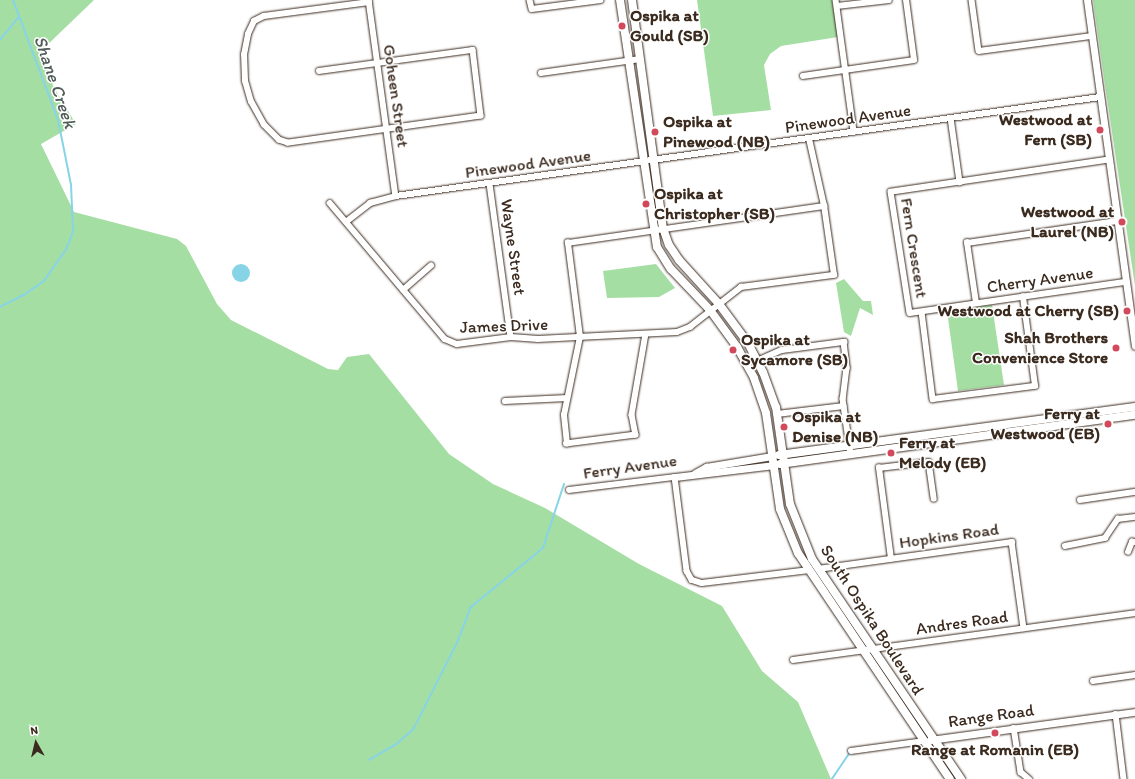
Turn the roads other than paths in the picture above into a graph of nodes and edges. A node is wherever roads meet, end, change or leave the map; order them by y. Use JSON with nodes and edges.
{"nodes":[{"id":1,"x":530,"y":0,"type":"edge"},
{"id":2,"x":600,"y":0,"type":"edge"},
{"id":3,"x":620,"y":0,"type":"edge"},
{"id":4,"x":632,"y":0,"type":"edge"},
{"id":5,"x":836,"y":0,"type":"edge"},
{"id":6,"x":889,"y":0,"type":"edge"},
{"id":7,"x":906,"y":0,"type":"edge"},
{"id":8,"x":972,"y":0,"type":"edge"},
{"id":9,"x":1087,"y":0,"type":"edge"},
{"id":10,"x":369,"y":1,"type":"edge"},
{"id":11,"x":837,"y":6,"type":"junction"},
{"id":12,"x":1092,"y":36,"type":"junction"},
{"id":13,"x":640,"y":59,"type":"junction"},
{"id":14,"x":629,"y":60,"type":"junction"},
{"id":15,"x":377,"y":63,"type":"junction"},
{"id":16,"x":846,"y":70,"type":"junction"},
{"id":17,"x":319,"y":71,"type":"dead end"},
{"id":18,"x":542,"y":73,"type":"dead end"},
{"id":19,"x":803,"y":76,"type":"dead end"},
{"id":20,"x":1100,"y":97,"type":"junction"},
{"id":21,"x":951,"y":118,"type":"junction"},
{"id":22,"x":386,"y":129,"type":"junction"},
{"id":23,"x":854,"y":132,"type":"junction"},
{"id":24,"x":809,"y":138,"type":"junction"},
{"id":25,"x":1109,"y":160,"type":"junction"},
{"id":26,"x":654,"y":161,"type":"junction"},
{"id":27,"x":643,"y":162,"type":"junction"},
{"id":28,"x":960,"y":182,"type":"junction"},
{"id":29,"x":490,"y":184,"type":"junction"},
{"id":30,"x":396,"y":196,"type":"junction"},
{"id":31,"x":330,"y":203,"type":"dead end"},
{"id":32,"x":824,"y":206,"type":"junction"},
{"id":33,"x":1118,"y":221,"type":"junction"},
{"id":34,"x":346,"y":222,"type":"junction"},
{"id":35,"x":663,"y":228,"type":"junction"},
{"id":36,"x":653,"y":229,"type":"junction"},
{"id":37,"x":432,"y":266,"type":"dead end"},
{"id":38,"x":1126,"y":282,"type":"junction"},
{"id":39,"x":403,"y":290,"type":"junction"},
{"id":40,"x":1023,"y":297,"type":"junction"},
{"id":41,"x":976,"y":303,"type":"junction"},
{"id":42,"x":718,"y":304,"type":"junction"},
{"id":43,"x":710,"y":310,"type":"junction"},
{"id":44,"x":922,"y":312,"type":"junction"},
{"id":45,"x":910,"y":313,"type":"joint"},
{"id":46,"x":646,"y":334,"type":"junction"},
{"id":47,"x":511,"y":336,"type":"junction"},
{"id":48,"x":580,"y":337,"type":"junction"},
{"id":49,"x":1135,"y":346,"type":"edge"},
{"id":50,"x":757,"y":361,"type":"junction"},
{"id":51,"x":567,"y":398,"type":"junction"},
{"id":52,"x":505,"y":401,"type":"dead end"},
{"id":53,"x":844,"y":406,"type":"junction"},
{"id":54,"x":1135,"y":407,"type":"edge"},
{"id":55,"x":777,"y":414,"type":"junction"},
{"id":56,"x":1135,"y":415,"type":"edge"},
{"id":57,"x":850,"y":450,"type":"junction"},
{"id":58,"x":784,"y":459,"type":"junction"},
{"id":59,"x":773,"y":460,"type":"junction"},
{"id":60,"x":674,"y":477,"type":"junction"},
{"id":61,"x":569,"y":490,"type":"dead end"},
{"id":62,"x":1135,"y":492,"type":"edge"},
{"id":63,"x":934,"y":499,"type":"dead end"},
{"id":64,"x":1080,"y":500,"type":"dead end"},
{"id":65,"x":1135,"y":517,"type":"edge"},
{"id":66,"x":1135,"y":542,"type":"edge"},
{"id":67,"x":1065,"y":546,"type":"dead end"},
{"id":68,"x":1128,"y":552,"type":"dead end"},
{"id":69,"x":891,"y":559,"type":"junction"},
{"id":70,"x":818,"y":569,"type":"junction"},
{"id":71,"x":809,"y":570,"type":"junction"},
{"id":72,"x":1135,"y":613,"type":"edge"},
{"id":73,"x":1024,"y":628,"type":"junction"},
{"id":74,"x":873,"y":649,"type":"junction"},
{"id":75,"x":863,"y":651,"type":"junction"},
{"id":76,"x":793,"y":660,"type":"dead end"},
{"id":77,"x":1135,"y":675,"type":"edge"},
{"id":78,"x":1093,"y":681,"type":"dead end"},
{"id":79,"x":1135,"y":712,"type":"edge"},
{"id":80,"x":1116,"y":714,"type":"junction"},
{"id":81,"x":1014,"y":728,"type":"junction"},
{"id":82,"x":934,"y":740,"type":"junction"},
{"id":83,"x":924,"y":741,"type":"junction"},
{"id":84,"x":851,"y":751,"type":"dead end"},
{"id":85,"x":950,"y":779,"type":"edge"},
{"id":86,"x":961,"y":779,"type":"edge"},
{"id":87,"x":1029,"y":779,"type":"edge"},
{"id":88,"x":1124,"y":779,"type":"edge"}],
"edges":[{"from":1,"to":2,"type":"street"},
{"from":3,"to":14,"type":"main road","name":"South Ospika Boulevard"},
{"from":4,"to":13,"type":"main road","name":"South Ospika Boulevard"},
{"from":5,"to":11,"type":"street"},
{"from":6,"to":11,"type":"street"},
{"from":7,"to":16,"type":"street"},
{"from":8,"to":12,"type":"street"},
{"from":9,"to":12,"type":"street"},
{"from":10,"to":15,"type":"street","name":"Goheen Street"},
{"from":10,"to":22,"type":"street"},
{"from":11,"to":16,"type":"street"},
{"from":12,"to":20,"type":"street"},
{"from":13,"to":14,"type":"street"},
{"from":13,"to":26,"type":"main road","name":"South Ospika Boulevard"},
{"from":14,"to":18,"type":"street"},
{"from":14,"to":27,"type":"main road","name":"South Ospika Boulevard"},
{"from":15,"to":17,"type":"street"},
{"from":15,"to":22,"type":"street","name":"Goheen Street"},
{"from":15,"to":22,"type":"street"},
{"from":16,"to":19,"type":"street"},
{"from":16,"to":23,"type":"street"},
{"from":20,"to":21,"type":"street","name":"Pinewood Avenue"},
{"from":20,"to":25,"type":"street"},
{"from":21,"to":23,"type":"street","name":"Pinewood Avenue"},
{"from":21,"to":28,"type":"street"},
{"from":22,"to":30,"type":"street","name":"Goheen Street"},
{"from":23,"to":24,"type":"street","name":"Pinewood Avenue"},
{"from":24,"to":26,"type":"street","name":"Pinewood Avenue"},
{"from":24,"to":32,"type":"street"},
{"from":25,"to":28,"type":"street","name":"Fern Crescent"},
{"from":25,"to":33,"type":"street"},
{"from":26,"to":27,"type":"street","name":"Pinewood Avenue"},
{"from":26,"to":35,"type":"main road","name":"South Ospika Boulevard"},
{"from":27,"to":29,"type":"street","name":"Pinewood Avenue"},
{"from":27,"to":36,"type":"main road","name":"South Ospika Boulevard"},
{"from":28,"to":45,"type":"street","name":"Fern Crescent"},
{"from":29,"to":30,"type":"street","name":"Pinewood Avenue"},
{"from":29,"to":47,"type":"street","name":"Wayne Street"},
{"from":30,"to":34,"type":"street","name":"Pinewood Avenue"},
{"from":31,"to":34,"type":"street","name":"James Drive"},
{"from":32,"to":35,"type":"street"},
{"from":32,"to":42,"type":"street","name":"James Drive"},
{"from":33,"to":38,"type":"street"},
{"from":33,"to":41,"type":"street"},
{"from":34,"to":39,"type":"street","name":"James Drive"},
{"from":35,"to":36,"type":"street"},
{"from":35,"to":42,"type":"main road","name":"South Ospika Boulevard"},
{"from":36,"to":43,"type":"main road","name":"South Ospika Boulevard"},
{"from":36,"to":48,"type":"street"},
{"from":37,"to":39,"type":"street"},
{"from":38,"to":40,"type":"street","name":"Cherry Avenue"},
{"from":38,"to":49,"type":"street"},
{"from":39,"to":47,"type":"street","name":"James Drive"},
{"from":40,"to":41,"type":"street","name":"Cherry Avenue"},
{"from":40,"to":44,"type":"street"},
{"from":41,"to":44,"type":"street","name":"Cherry Avenue"},
{"from":42,"to":43,"type":"street","name":"James Drive"},
{"from":42,"to":50,"type":"main road","name":"South Ospika Boulevard"},
{"from":43,"to":46,"type":"street","name":"James Drive"},
{"from":43,"to":59,"type":"main road","name":"South Ospika Boulevard"},
{"from":44,"to":45,"type":"street","name":"Cherry Avenue"},
{"from":46,"to":48,"type":"street","name":"James Drive"},
{"from":46,"to":51,"type":"street"},
{"from":47,"to":48,"type":"street","name":"James Drive"},
{"from":48,"to":51,"type":"street"},
{"from":50,"to":53,"type":"street"},
{"from":50,"to":55,"type":"main road","name":"South Ospika Boulevard"},
{"from":51,"to":52,"type":"street"},
{"from":53,"to":55,"type":"street"},
{"from":53,"to":57,"type":"street"},
{"from":54,"to":57,"type":"main road","name":"Ferry Avenue"},
{"from":55,"to":58,"type":"main road","name":"South Ospika Boulevard"},
{"from":56,"to":57,"type":"main road","name":"Ferry Avenue"},
{"from":57,"to":58,"type":"main road","name":"Ferry Avenue"},
{"from":58,"to":59,"type":"main road","name":"Ferry Avenue"},
{"from":58,"to":70,"type":"main road","name":"South Ospika Boulevard"},
{"from":59,"to":60,"type":"street","name":"Ferry Avenue"},
{"from":59,"to":71,"type":"main road","name":"South Ospika Boulevard"},
{"from":60,"to":61,"type":"street","name":"Ferry Avenue"},
{"from":60,"to":71,"type":"street"},
{"from":62,"to":64,"type":"street"},
{"from":63,"to":69,"type":"street","name":"Hopkins Road"},
{"from":65,"to":67,"type":"street"},
{"from":66,"to":68,"type":"street"},
{"from":69,"to":70,"type":"street","name":"Hopkins Road"},
{"from":69,"to":73,"type":"street","name":"Hopkins Road"},
{"from":70,"to":74,"type":"main road","name":"South Ospika Boulevard"},
{"from":71,"to":75,"type":"main road","name":"South Ospika Boulevard"},
{"from":72,"to":73,"type":"street","name":"Andres Road"},
{"from":73,"to":74,"type":"street","name":"Andres Road"},
{"from":74,"to":75,"type":"street","name":"Andres Road"},
{"from":74,"to":82,"type":"main road","name":"South Ospika Boulevard"},
{"from":75,"to":76,"type":"street","name":"Andres Road"},
{"from":75,"to":83,"type":"main road","name":"South Ospika Boulevard"},
{"from":77,"to":78,"type":"street"},
{"from":79,"to":80,"type":"street","name":"Range Road"},
{"from":80,"to":81,"type":"street","name":"Range Road"},
{"from":80,"to":88,"type":"street"},
{"from":81,"to":82,"type":"street","name":"Range Road"},
{"from":81,"to":87,"type":"street"},
{"from":82,"to":83,"type":"street","name":"Range Road"},
{"from":82,"to":86,"type":"main road","name":"South Ospika Boulevard"},
{"from":83,"to":84,"type":"street","name":"Range Road"},
{"from":83,"to":85,"type":"main road","name":"South Ospika Boulevard"}]}
